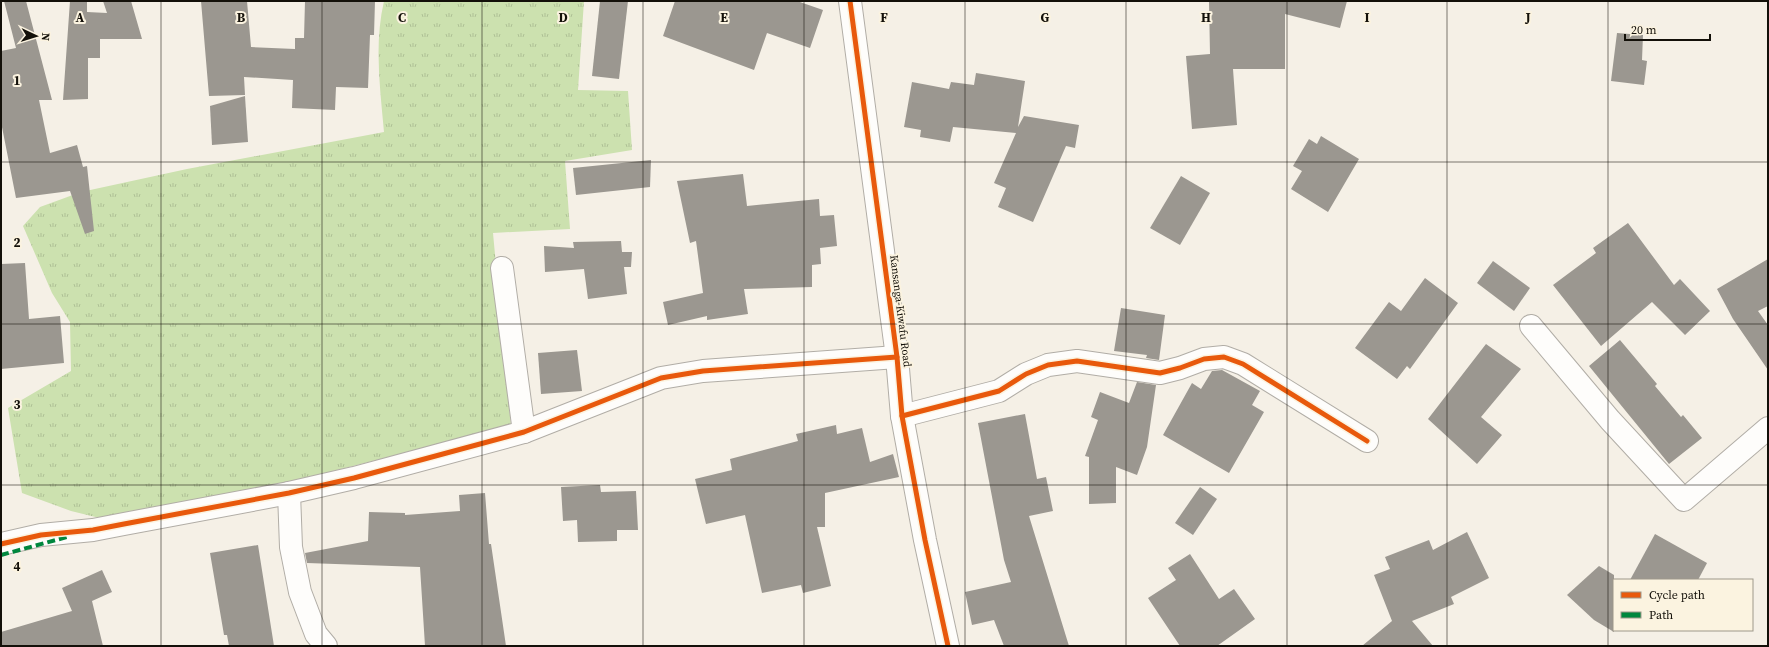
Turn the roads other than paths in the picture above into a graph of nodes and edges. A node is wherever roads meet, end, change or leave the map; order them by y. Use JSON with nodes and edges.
{"nodes":[{"id":1,"x":850,"y":1,"type":"edge"},
{"id":2,"x":502,"y":268,"type":"dead end"},
{"id":3,"x":1531,"y":326,"type":"dead end"},
{"id":4,"x":897,"y":357,"type":"junction"},
{"id":5,"x":902,"y":416,"type":"junction"},
{"id":6,"x":1768,"y":428,"type":"edge"},
{"id":7,"x":524,"y":432,"type":"junction"},
{"id":8,"x":1367,"y":441,"type":"dead end"},
{"id":9,"x":289,"y":493,"type":"junction"},
{"id":10,"x":1,"y":544,"type":"edge"},
{"id":11,"x":326,"y":646,"type":"edge"},
{"id":12,"x":948,"y":646,"type":"edge"}],
"edges":[{"from":1,"to":4,"type":"street","name":"Kansanga-Kiwafu Road"},
{"from":2,"to":7,"type":"street"},
{"from":3,"to":6,"type":"street"},
{"from":4,"to":5,"type":"street","name":"Kansanga-Kiwafu Road"},
{"from":4,"to":7,"type":"street"},
{"from":5,"to":8,"type":"street"},
{"from":5,"to":12,"type":"street","name":"Kansanga-Kiwafu Road"},
{"from":7,"to":9,"type":"street"},
{"from":9,"to":10,"type":"street"},
{"from":9,"to":11,"type":"street"}]}
